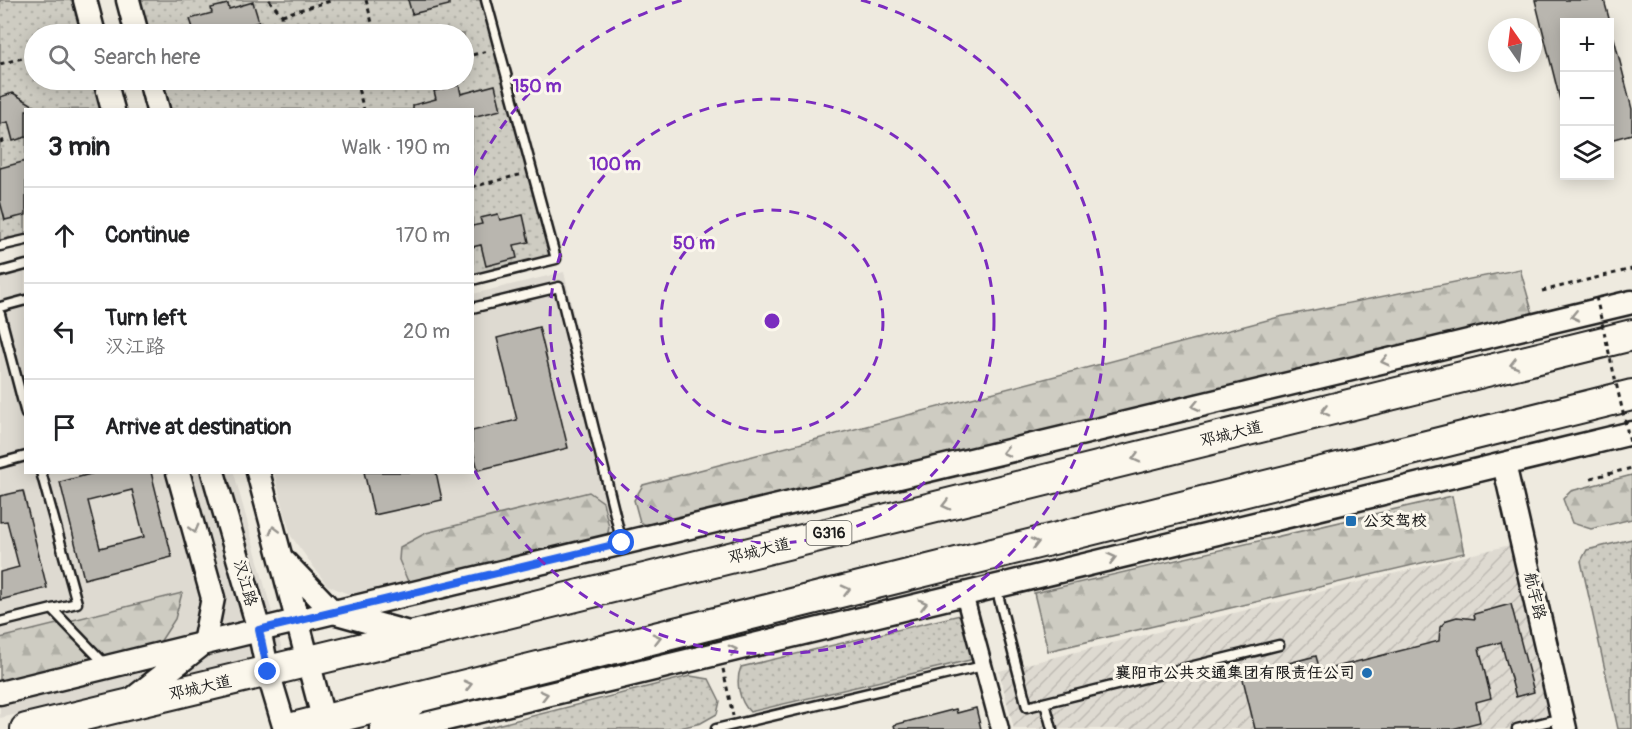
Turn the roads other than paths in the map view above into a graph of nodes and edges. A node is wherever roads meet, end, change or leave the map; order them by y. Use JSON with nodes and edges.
{"nodes":[{"id":1,"x":85,"y":0,"type":"edge"},
{"id":2,"x":128,"y":0,"type":"edge"},
{"id":3,"x":486,"y":0,"type":"edge"},
{"id":4,"x":91,"y":24,"type":"edge"},
{"id":5,"x":134,"y":24,"type":"edge"},
{"id":6,"x":108,"y":90,"type":"edge"},
{"id":7,"x":153,"y":90,"type":"edge"},
{"id":8,"x":112,"y":108,"type":"edge"},
{"id":9,"x":157,"y":108,"type":"edge"},
{"id":10,"x":24,"y":240,"type":"edge"},
{"id":11,"x":0,"y":246,"type":"edge"},
{"id":12,"x":24,"y":266,"type":"edge"},
{"id":13,"x":0,"y":272,"type":"edge"},
{"id":14,"x":474,"y":280,"type":"edge"},
{"id":15,"x":24,"y":301,"type":"edge"},
{"id":16,"x":1632,"y":302,"type":"edge"},
{"id":17,"x":0,"y":307,"type":"edge"},
{"id":18,"x":474,"y":308,"type":"edge"},
{"id":19,"x":0,"y":314,"type":"edge"},
{"id":20,"x":1632,"y":335,"type":"edge"},
{"id":21,"x":1632,"y":395,"type":"edge"},
{"id":22,"x":24,"y":406,"type":"edge"},
{"id":23,"x":1632,"y":433,"type":"edge"},
{"id":24,"x":24,"y":457,"type":"edge"},
{"id":25,"x":0,"y":463,"type":"edge"},
{"id":26,"x":1504,"y":464,"type":"junction"},
{"id":27,"x":42,"y":474,"type":"edge"},
{"id":28,"x":179,"y":474,"type":"edge"},
{"id":29,"x":214,"y":474,"type":"edge"},
{"id":30,"x":259,"y":474,"type":"edge"},
{"id":31,"x":622,"y":543,"type":"junction"},
{"id":32,"x":988,"y":555,"type":"junction"},
{"id":33,"x":281,"y":558,"type":"junction"},
{"id":34,"x":996,"y":586,"type":"junction"},
{"id":35,"x":964,"y":594,"type":"junction"},
{"id":36,"x":52,"y":609,"type":"junction"},
{"id":37,"x":333,"y":612,"type":"junction"},
{"id":38,"x":298,"y":621,"type":"junction"},
{"id":39,"x":0,"y":622,"type":"edge"},
{"id":40,"x":259,"y":630,"type":"junction"},
{"id":41,"x":418,"y":635,"type":"junction"},
{"id":42,"x":204,"y":643,"type":"junction"},
{"id":43,"x":1279,"y":645,"type":"dead end"},
{"id":44,"x":309,"y":662,"type":"junction"},
{"id":45,"x":983,"y":666,"type":"junction"},
{"id":46,"x":108,"y":667,"type":"junction"},
{"id":47,"x":268,"y":672,"type":"junction"},
{"id":48,"x":0,"y":693,"type":"edge"},
{"id":49,"x":427,"y":695,"type":"junction"},
{"id":50,"x":1045,"y":703,"type":"junction"},
{"id":51,"x":124,"y":706,"type":"junction"},
{"id":52,"x":1564,"y":723,"type":"edge"},
{"id":53,"x":325,"y":725,"type":"edge"},
{"id":54,"x":26,"y":729,"type":"edge"},
{"id":55,"x":286,"y":729,"type":"edge"},
{"id":56,"x":381,"y":729,"type":"edge"},
{"id":57,"x":405,"y":729,"type":"edge"},
{"id":58,"x":716,"y":729,"type":"edge"},
{"id":59,"x":1000,"y":729,"type":"edge"},
{"id":60,"x":1052,"y":729,"type":"edge"},
{"id":61,"x":1517,"y":729,"type":"edge"}],
"edges":[{"from":1,"to":4,"type":"street"},
{"from":2,"to":5,"type":"street"},
{"from":3,"to":14,"type":"lane"},
{"from":6,"to":8,"type":"street"},
{"from":7,"to":9,"type":"street"},
{"from":10,"to":11,"type":"lane"},
{"from":12,"to":13,"type":"lane"},
{"from":15,"to":17,"type":"lane"},
{"from":16,"to":31,"type":"street","one_way":true},
{"from":18,"to":31,"type":"lane"},
{"from":19,"to":22,"type":"lane"},
{"from":20,"to":41,"type":"highway","name":"邓城大道","number":"G316","one_way":true},
{"from":32,"to":21,"type":"highway","one_way":true},
{"from":23,"to":26,"type":"street"},
{"from":24,"to":25,"type":"lane"},
{"from":34,"to":26,"type":"street","one_way":true},
{"from":26,"to":52,"type":"street","name":"航宇路"},
{"from":27,"to":36,"type":"lane"},
{"from":28,"to":42,"type":"street","one_way":true},
{"from":29,"to":40,"type":"street","name":"汉江路"},
{"from":33,"to":30,"type":"street","one_way":true},
{"from":31,"to":37,"type":"street"},
{"from":32,"to":34,"type":"street"},
{"from":49,"to":32,"type":"highway","one_way":true},
{"from":33,"to":37,"type":"street"},
{"from":33,"to":38,"type":"street"},
{"from":34,"to":35,"type":"street"},
{"from":34,"to":50,"type":"lane"},
{"from":35,"to":45,"type":"street"},
{"from":57,"to":35,"type":"street","one_way":true},
{"from":36,"to":39,"type":"lane"},
{"from":36,"to":46,"type":"lane"},
{"from":37,"to":38,"type":"street"},
{"from":37,"to":41,"type":"street"},
{"from":38,"to":40,"type":"street"},
{"from":38,"to":44,"type":"street"},
{"from":40,"to":42,"type":"street"},
{"from":40,"to":47,"type":"street","name":"汉江路"},
{"from":41,"to":44,"type":"highway","name":"邓城大道","number":"G316"},
{"from":42,"to":46,"type":"street"},
{"from":42,"to":51,"type":"street"},
{"from":43,"to":50,"type":"lane"},
{"from":44,"to":47,"type":"highway","name":"邓城大道","number":"G316"},
{"from":44,"to":53,"type":"street"},
{"from":45,"to":58,"type":"lane"},
{"from":45,"to":59,"type":"street"},
{"from":46,"to":48,"type":"street"},
{"from":47,"to":51,"type":"highway","name":"邓城大道","number":"G316"},
{"from":47,"to":55,"type":"street","name":"汉江路"},
{"from":49,"to":53,"type":"highway"},
{"from":49,"to":56,"type":"street"},
{"from":50,"to":60,"type":"lane"},
{"from":51,"to":54,"type":"highway","name":"邓城大道","number":"G316"},
{"from":52,"to":61,"type":"lane"},
{"from":53,"to":55,"type":"highway"}]}
